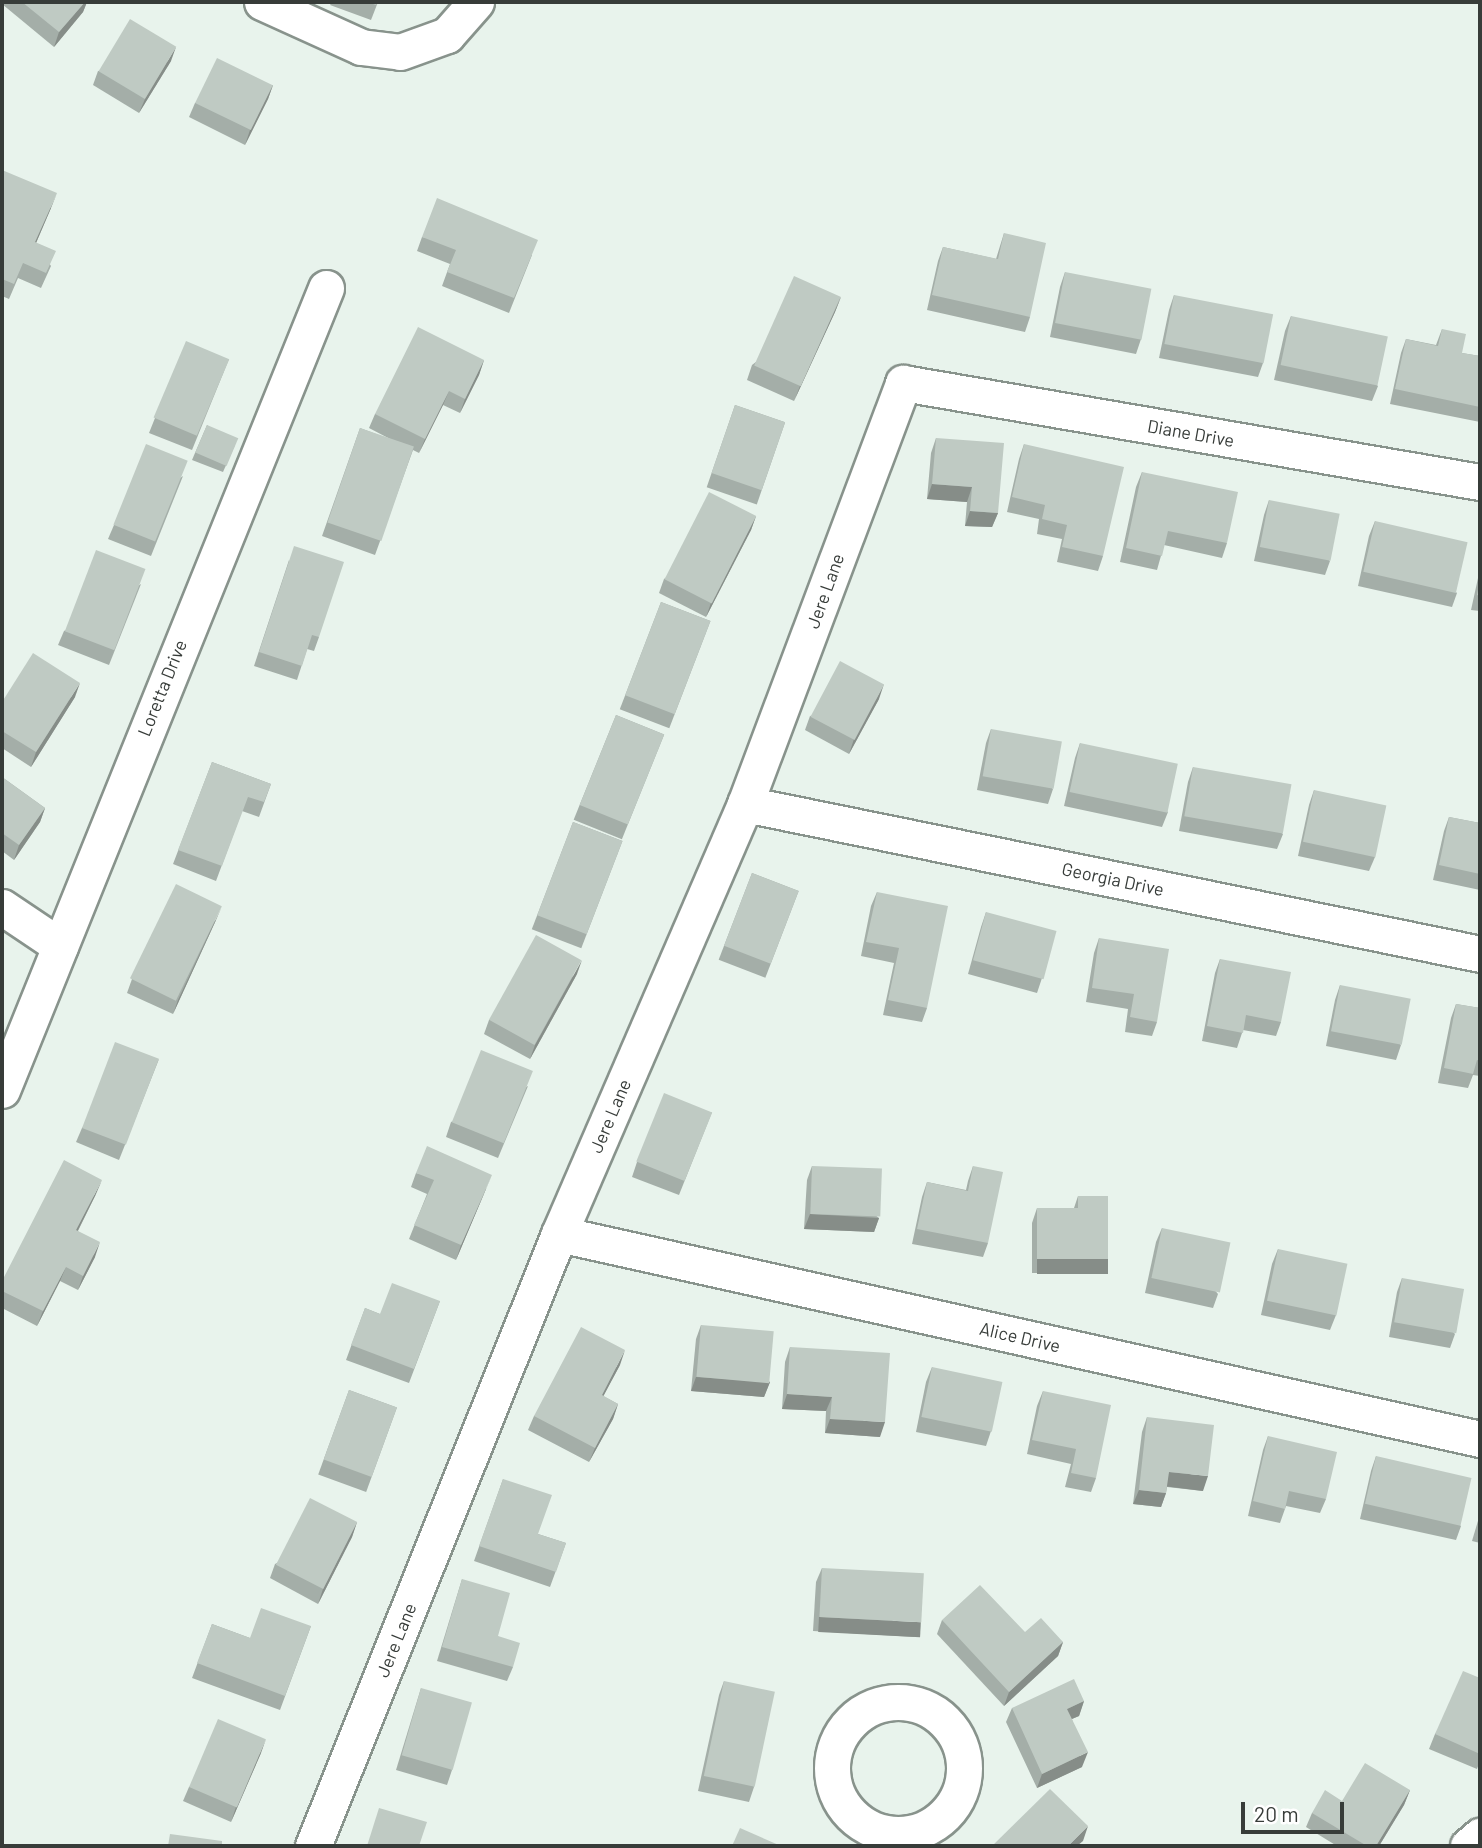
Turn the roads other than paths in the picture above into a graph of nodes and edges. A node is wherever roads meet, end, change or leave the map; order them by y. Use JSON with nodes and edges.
{"nodes":[{"id":1,"x":262,"y":2,"type":"edge"},
{"id":2,"x":476,"y":2,"type":"edge"},
{"id":3,"x":326,"y":288,"type":"dead end"},
{"id":4,"x":902,"y":383,"type":"joint"},
{"id":5,"x":1480,"y":482,"type":"edge"},
{"id":6,"x":745,"y":804,"type":"junction"},
{"id":7,"x":2,"y":907,"type":"edge"},
{"id":8,"x":60,"y":946,"type":"junction"},
{"id":9,"x":1480,"y":954,"type":"edge"},
{"id":10,"x":2,"y":1090,"type":"edge"},
{"id":11,"x":559,"y":1234,"type":"junction"},
{"id":12,"x":1480,"y":1439,"type":"edge"},
{"id":13,"x":1480,"y":1836,"type":"edge"},
{"id":14,"x":313,"y":1846,"type":"edge"},
{"id":15,"x":1468,"y":1846,"type":"edge"}],
"edges":[{"from":1,"to":2,"type":"street"},
{"from":3,"to":8,"type":"street","name":"Loretta Drive"},
{"from":4,"to":5,"type":"street","name":"Diane Drive"},
{"from":4,"to":6,"type":"street","name":"Jere Lane"},
{"from":6,"to":9,"type":"street","name":"Georgia Drive"},
{"from":6,"to":11,"type":"street","name":"Jere Lane"},
{"from":7,"to":8,"type":"street"},
{"from":8,"to":10,"type":"street","name":"Loretta Drive"},
{"from":11,"to":12,"type":"street","name":"Alice Drive"},
{"from":11,"to":14,"type":"street","name":"Jere Lane"},
{"from":13,"to":15,"type":"street"}]}
